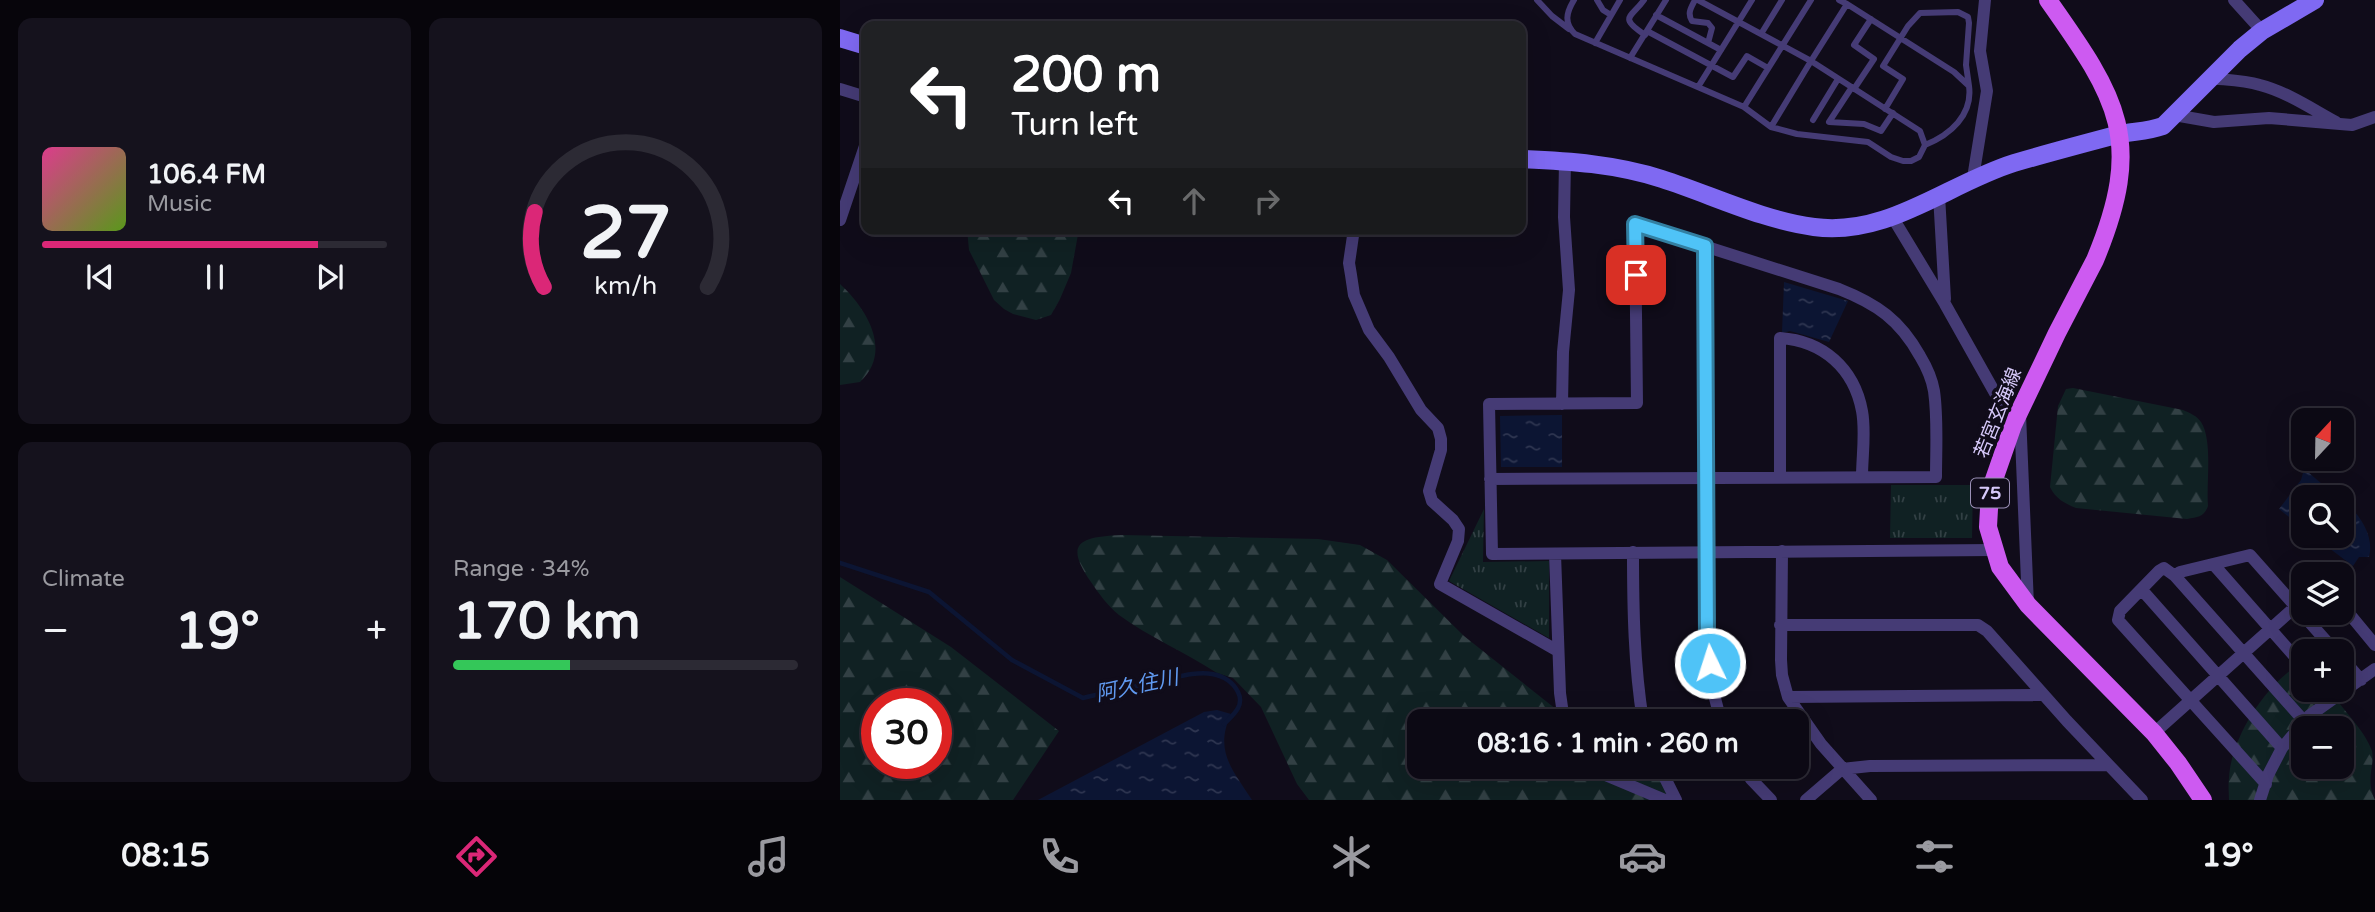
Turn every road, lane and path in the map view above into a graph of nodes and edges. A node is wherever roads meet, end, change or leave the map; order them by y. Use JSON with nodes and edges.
{"nodes":[{"id":1,"x":1537,"y":0,"type":"edge"},
{"id":2,"x":1574,"y":0,"type":"edge"},
{"id":3,"x":1598,"y":0,"type":"edge"},
{"id":4,"x":1620,"y":0,"type":"edge"},
{"id":5,"x":1644,"y":0,"type":"edge"},
{"id":6,"x":1666,"y":0,"type":"edge"},
{"id":7,"x":1696,"y":0,"type":"edge"},
{"id":8,"x":1720,"y":0,"type":"edge"},
{"id":9,"x":1752,"y":0,"type":"edge"},
{"id":10,"x":1782,"y":0,"type":"edge"},
{"id":11,"x":1811,"y":0,"type":"edge"},
{"id":12,"x":1839,"y":0,"type":"edge"},
{"id":13,"x":1985,"y":0,"type":"edge"},
{"id":14,"x":2048,"y":0,"type":"edge"},
{"id":15,"x":2234,"y":0,"type":"edge"},
{"id":16,"x":2315,"y":0,"type":"edge"},
{"id":17,"x":1847,"y":4,"type":"junction"},
{"id":18,"x":1715,"y":9,"type":"junction"},
{"id":19,"x":1611,"y":15,"type":"junction"},
{"id":20,"x":1656,"y":15,"type":"junction"},
{"id":21,"x":1871,"y":19,"type":"junction"},
{"id":22,"x":1739,"y":22,"type":"junction"},
{"id":23,"x":1570,"y":29,"type":"junction"},
{"id":24,"x":2262,"y":31,"type":"junction"},
{"id":25,"x":1646,"y":33,"type":"junction"},
{"id":26,"x":1761,"y":34,"type":"junction"},
{"id":27,"x":840,"y":38,"type":"edge"},
{"id":28,"x":1900,"y":38,"type":"junction"},
{"id":29,"x":1595,"y":43,"type":"junction"},
{"id":30,"x":1708,"y":43,"type":"junction"},
{"id":31,"x":861,"y":44,"type":"edge"},
{"id":32,"x":1782,"y":45,"type":"junction"},
{"id":33,"x":1721,"y":50,"type":"junction"},
{"id":34,"x":1630,"y":58,"type":"junction"},
{"id":35,"x":1811,"y":61,"type":"junction"},
{"id":36,"x":1712,"y":65,"type":"junction"},
{"id":37,"x":1768,"y":68,"type":"junction"},
{"id":38,"x":2209,"y":78,"type":"junction"},
{"id":39,"x":1838,"y":79,"type":"junction"},
{"id":40,"x":1969,"y":86,"type":"junction"},
{"id":41,"x":1698,"y":87,"type":"junction"},
{"id":42,"x":1853,"y":88,"type":"junction"},
{"id":43,"x":840,"y":89,"type":"edge"},
{"id":44,"x":861,"y":95,"type":"edge"},
{"id":45,"x":1969,"y":101,"type":"junction"},
{"id":46,"x":1984,"y":103,"type":"junction"},
{"id":47,"x":1744,"y":107,"type":"junction"},
{"id":48,"x":1885,"y":109,"type":"junction"},
{"id":49,"x":1893,"y":114,"type":"junction"},
{"id":50,"x":2174,"y":115,"type":"junction"},
{"id":51,"x":2375,"y":117,"type":"edge"},
{"id":52,"x":1813,"y":120,"type":"dead end"},
{"id":53,"x":2340,"y":124,"type":"junction"},
{"id":54,"x":1771,"y":127,"type":"junction"},
{"id":55,"x":2120,"y":134,"type":"junction"},
{"id":56,"x":1925,"y":145,"type":"junction"},
{"id":57,"x":861,"y":158,"type":"edge"},
{"id":58,"x":1526,"y":159,"type":"edge"},
{"id":59,"x":1565,"y":160,"type":"junction"},
{"id":60,"x":1973,"y":178,"type":"junction"},
{"id":61,"x":1939,"y":195,"type":"junction"},
{"id":62,"x":1893,"y":218,"type":"junction"},
{"id":63,"x":840,"y":220,"type":"edge"},
{"id":64,"x":1353,"y":235,"type":"edge"},
{"id":65,"x":1705,"y":246,"type":"junction"},
{"id":66,"x":1945,"y":304,"type":"junction"},
{"id":67,"x":1562,"y":404,"type":"junction"},
{"id":68,"x":2020,"y":407,"type":"junction"},
{"id":69,"x":2013,"y":425,"type":"junction"},
{"id":70,"x":1780,"y":477,"type":"junction"},
{"id":71,"x":1862,"y":477,"type":"junction"},
{"id":72,"x":1706,"y":478,"type":"junction"},
{"id":73,"x":1490,"y":479,"type":"junction"},
{"id":74,"x":1994,"y":550,"type":"junction"},
{"id":75,"x":1782,"y":551,"type":"junction"},
{"id":76,"x":1633,"y":552,"type":"junction"},
{"id":77,"x":1707,"y":552,"type":"junction"},
{"id":78,"x":1555,"y":554,"type":"junction"},
{"id":79,"x":2214,"y":565,"type":"junction"},
{"id":80,"x":2175,"y":576,"type":"junction"},
{"id":81,"x":2142,"y":590,"type":"junction"},
{"id":82,"x":2291,"y":595,"type":"edge"},
{"id":83,"x":2028,"y":605,"type":"junction"},
{"id":84,"x":2291,"y":610,"type":"edge"},
{"id":85,"x":2354,"y":620,"type":"edge"},
{"id":86,"x":1780,"y":625,"type":"junction"},
{"id":87,"x":2270,"y":629,"type":"junction"},
{"id":88,"x":2375,"y":645,"type":"edge"},
{"id":89,"x":1558,"y":651,"type":"junction"},
{"id":90,"x":2244,"y":653,"type":"junction"},
{"id":91,"x":2291,"y":653,"type":"edge"},
{"id":92,"x":2375,"y":669,"type":"edge"},
{"id":93,"x":2354,"y":672,"type":"edge"},
{"id":94,"x":2218,"y":676,"type":"junction"},
{"id":95,"x":2361,"y":680,"type":"junction"},
{"id":96,"x":2354,"y":683,"type":"edge"},
{"id":97,"x":2043,"y":695,"type":"junction"},
{"id":98,"x":1788,"y":697,"type":"junction"},
{"id":99,"x":2190,"y":700,"type":"junction"},
{"id":100,"x":2322,"y":702,"type":"edge"},
{"id":101,"x":1562,"y":709,"type":"edge"},
{"id":102,"x":1641,"y":709,"type":"edge"},
{"id":103,"x":1718,"y":709,"type":"edge"},
{"id":104,"x":2300,"y":716,"type":"edge"},
{"id":105,"x":2309,"y":716,"type":"edge"},
{"id":106,"x":2154,"y":733,"type":"junction"},
{"id":107,"x":2291,"y":737,"type":"edge"},
{"id":108,"x":2282,"y":748,"type":"junction"},
{"id":109,"x":2108,"y":765,"type":"junction"},
{"id":110,"x":1842,"y":769,"type":"junction"},
{"id":111,"x":1615,"y":779,"type":"edge"},
{"id":112,"x":1666,"y":779,"type":"edge"},
{"id":113,"x":1751,"y":779,"type":"edge"},
{"id":114,"x":2266,"y":784,"type":"junction"},
{"id":115,"x":1665,"y":800,"type":"edge"},
{"id":116,"x":1676,"y":800,"type":"edge"},
{"id":117,"x":1771,"y":800,"type":"edge"},
{"id":118,"x":1806,"y":800,"type":"edge"},
{"id":119,"x":1871,"y":800,"type":"edge"},
{"id":120,"x":2141,"y":800,"type":"edge"},
{"id":121,"x":2203,"y":800,"type":"edge"},
{"id":122,"x":2260,"y":800,"type":"edge"}],
"edges":[{"from":1,"to":23,"type":"lane"},
{"from":2,"to":23,"type":"lane"},
{"from":3,"to":19,"type":"lane"},
{"from":4,"to":19,"type":"lane"},
{"from":5,"to":25,"type":"lane"},
{"from":6,"to":20,"type":"lane"},
{"from":7,"to":18,"type":"lane"},
{"from":7,"to":30,"type":"lane"},
{"from":8,"to":18,"type":"lane"},
{"from":9,"to":22,"type":"lane"},
{"from":10,"to":26,"type":"lane"},
{"from":11,"to":32,"type":"lane"},
{"from":12,"to":17,"type":"lane"},
{"from":13,"to":46,"type":"street"},
{"from":14,"to":55,"type":"main road","name":"若宮玄海線","number":"75"},
{"from":15,"to":24,"type":"street"},
{"from":16,"to":24,"type":"street"},
{"from":17,"to":21,"type":"lane"},
{"from":17,"to":35,"type":"lane"},
{"from":18,"to":22,"type":"lane"},
{"from":19,"to":29,"type":"lane"},
{"from":20,"to":25,"type":"lane"},
{"from":20,"to":30,"type":"lane"},
{"from":21,"to":28,"type":"lane"},
{"from":21,"to":42,"type":"lane"},
{"from":22,"to":26,"type":"lane"},
{"from":22,"to":33,"type":"lane"},
{"from":23,"to":29,"type":"lane"},
{"from":24,"to":38,"type":"street"},
{"from":25,"to":34,"type":"lane"},
{"from":25,"to":36,"type":"lane"},
{"from":26,"to":32,"type":"lane"},
{"from":27,"to":31,"type":"street"},
{"from":28,"to":40,"type":"lane"},
{"from":28,"to":40,"type":"lane"},
{"from":28,"to":48,"type":"lane"},
{"from":29,"to":34,"type":"lane"},
{"from":30,"to":33,"type":"lane"},
{"from":32,"to":35,"type":"lane"},
{"from":32,"to":37,"type":"lane"},
{"from":33,"to":36,"type":"lane"},
{"from":34,"to":41,"type":"lane"},
{"from":35,"to":39,"type":"lane"},
{"from":35,"to":54,"type":"lane"},
{"from":36,"to":37,"type":"lane"},
{"from":36,"to":41,"type":"lane"},
{"from":37,"to":47,"type":"lane"},
{"from":38,"to":50,"type":"street"},
{"from":38,"to":53,"type":"street"},
{"from":39,"to":42,"type":"lane"},
{"from":39,"to":52,"type":"lane"},
{"from":40,"to":45,"type":"lane"},
{"from":41,"to":47,"type":"lane"},
{"from":42,"to":48,"type":"lane"},
{"from":42,"to":49,"type":"lane"},
{"from":43,"to":44,"type":"street"},
{"from":45,"to":46,"type":"lane"},
{"from":45,"to":56,"type":"lane"},
{"from":46,"to":60,"type":"street"},
{"from":47,"to":54,"type":"lane"},
{"from":48,"to":49,"type":"lane"},
{"from":49,"to":56,"type":"lane"},
{"from":50,"to":53,"type":"street"},
{"from":50,"to":55,"type":"street"},
{"from":51,"to":53,"type":"street"},
{"from":54,"to":56,"type":"lane"},
{"from":55,"to":60,"type":"street"},
{"from":55,"to":68,"type":"main road","name":"若宮玄海線","number":"75"},
{"from":57,"to":63,"type":"street"},
{"from":58,"to":59,"type":"street"},
{"from":59,"to":62,"type":"street"},
{"from":59,"to":67,"type":"street"},
{"from":60,"to":61,"type":"street"},
{"from":61,"to":62,"type":"street"},
{"from":61,"to":66,"type":"street"},
{"from":62,"to":66,"type":"street"},
{"from":64,"to":89,"type":"street"},
{"from":65,"to":67,"type":"street"},
{"from":65,"to":71,"type":"street"},
{"from":65,"to":72,"type":"street"},
{"from":66,"to":69,"type":"street"},
{"from":67,"to":73,"type":"street"},
{"from":68,"to":69,"type":"main road","name":"若宮玄海線","number":"75"},
{"from":68,"to":83,"type":"street"},
{"from":69,"to":74,"type":"main road","name":"若宮玄海線","number":"75"},
{"from":70,"to":71,"type":"street"},
{"from":70,"to":71,"type":"street"},
{"from":70,"to":72,"type":"street"},
{"from":72,"to":73,"type":"street"},
{"from":72,"to":77,"type":"street"},
{"from":73,"to":78,"type":"street"},
{"from":74,"to":75,"type":"street"},
{"from":74,"to":83,"type":"main road","name":"若宮玄海線","number":"75"},
{"from":75,"to":77,"type":"street"},
{"from":75,"to":86,"type":"street"},
{"from":76,"to":77,"type":"street"},
{"from":76,"to":78,"type":"street"},
{"from":76,"to":102,"type":"street"},
{"from":77,"to":103,"type":"street"},
{"from":78,"to":89,"type":"street"},
{"from":79,"to":80,"type":"street"},
{"from":79,"to":82,"type":"street"},
{"from":79,"to":87,"type":"street"},
{"from":80,"to":81,"type":"street"},
{"from":80,"to":90,"type":"street"},
{"from":81,"to":94,"type":"street"},
{"from":81,"to":99,"type":"street"},
{"from":83,"to":106,"type":"main road","name":"若宮玄海線","number":"75"},
{"from":84,"to":87,"type":"street"},
{"from":85,"to":88,"type":"street"},
{"from":86,"to":97,"type":"street"},
{"from":86,"to":98,"type":"street"},
{"from":87,"to":90,"type":"street"},
{"from":87,"to":91,"type":"street"},
{"from":89,"to":101,"type":"street"},
{"from":90,"to":94,"type":"street"},
{"from":90,"to":104,"type":"street"},
{"from":92,"to":95,"type":"street"},
{"from":93,"to":95,"type":"street"},
{"from":94,"to":99,"type":"street"},
{"from":94,"to":108,"type":"street"},
{"from":95,"to":96,"type":"street"},
{"from":97,"to":98,"type":"street"},
{"from":97,"to":109,"type":"street"},
{"from":98,"to":110,"type":"street"},
{"from":99,"to":106,"type":"street"},
{"from":99,"to":114,"type":"street"},
{"from":100,"to":105,"type":"street"},
{"from":106,"to":121,"type":"main road","name":"若宮玄海線","number":"75"},
{"from":107,"to":108,"type":"street"},
{"from":108,"to":114,"type":"street"},
{"from":109,"to":110,"type":"street"},
{"from":109,"to":120,"type":"street"},
{"from":110,"to":118,"type":"street"},
{"from":110,"to":119,"type":"street"},
{"from":111,"to":115,"type":"street"},
{"from":112,"to":116,"type":"street"},
{"from":113,"to":117,"type":"street"},
{"from":114,"to":122,"type":"street"}]}
